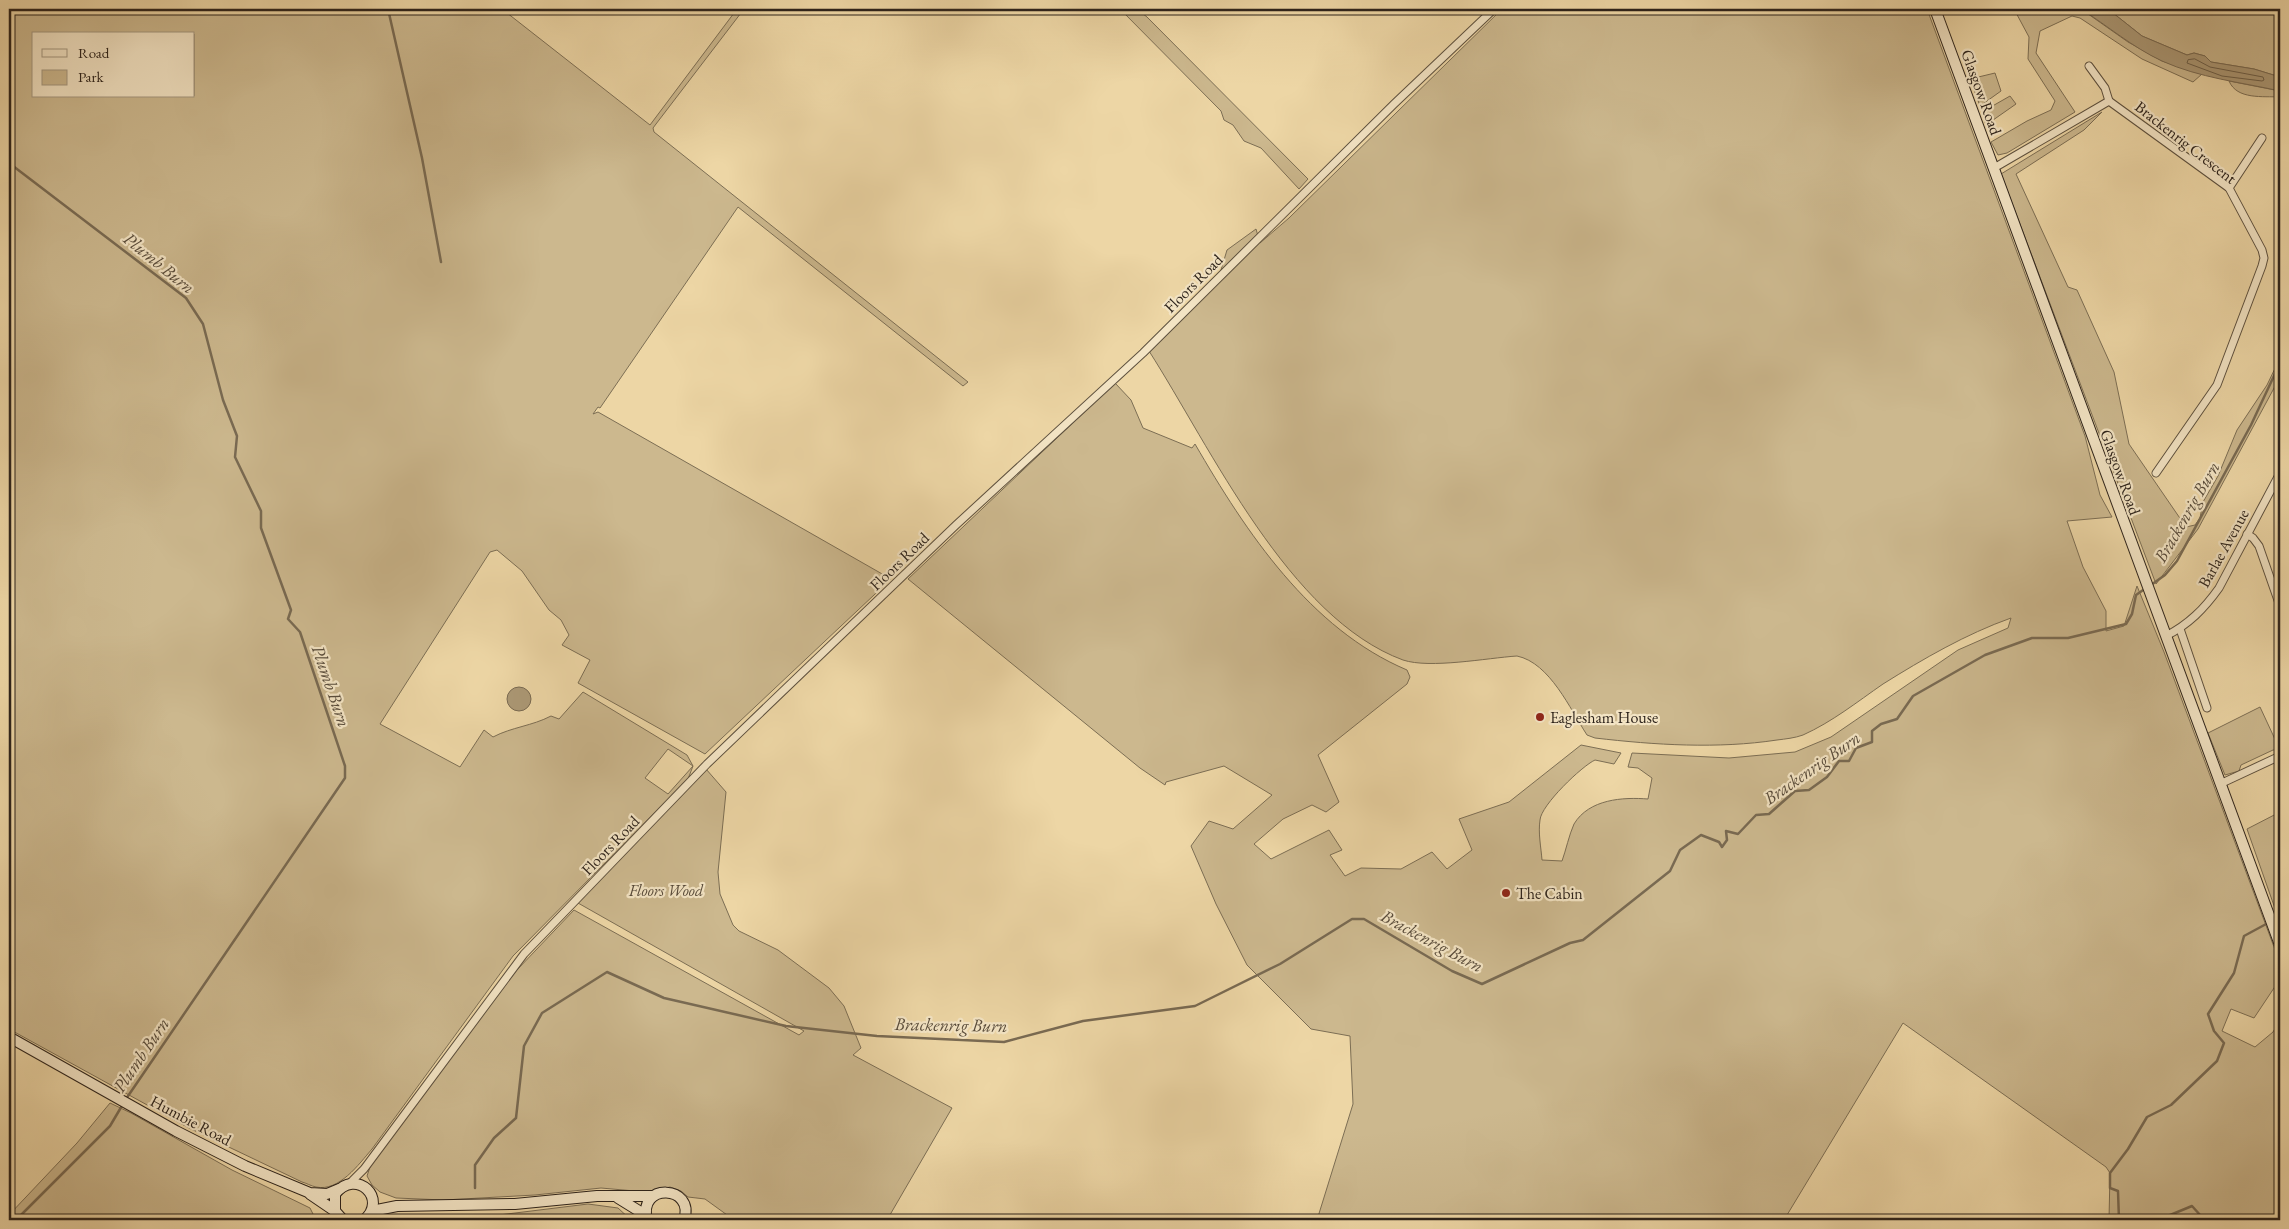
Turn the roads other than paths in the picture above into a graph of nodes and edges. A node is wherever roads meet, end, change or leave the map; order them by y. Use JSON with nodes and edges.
{"nodes":[{"id":1,"x":1494,"y":9,"type":"edge"},
{"id":2,"x":1935,"y":9,"type":"edge"},
{"id":3,"x":2089,"y":66,"type":"dead end"},
{"id":4,"x":2109,"y":101,"type":"junction"},
{"id":5,"x":2262,"y":138,"type":"dead end"},
{"id":6,"x":1994,"y":168,"type":"junction"},
{"id":7,"x":2228,"y":188,"type":"junction"},
{"id":8,"x":2280,"y":472,"type":"edge"},
{"id":9,"x":2156,"y":473,"type":"dead end"},
{"id":10,"x":2247,"y":534,"type":"junction"},
{"id":11,"x":2280,"y":606,"type":"edge"},
{"id":12,"x":2180,"y":629,"type":"junction"},
{"id":13,"x":2166,"y":636,"type":"junction"},
{"id":14,"x":2207,"y":708,"type":"dead end"},
{"id":15,"x":2280,"y":756,"type":"edge"},
{"id":16,"x":2220,"y":784,"type":"junction"},
{"id":17,"x":2280,"y":946,"type":"edge"},
{"id":18,"x":9,"y":1037,"type":"edge"},
{"id":19,"x":364,"y":1169,"type":"junction"},
{"id":20,"x":349,"y":1184,"type":"junction"},
{"id":21,"x":362,"y":1185,"type":"junction"},
{"id":22,"x":339,"y":1189,"type":"junction"},
{"id":23,"x":310,"y":1193,"type":"junction"},
{"id":24,"x":370,"y":1193,"type":"junction"},
{"id":25,"x":653,"y":1196,"type":"junction"},
{"id":26,"x":615,"y":1197,"type":"junction"},
{"id":27,"x":397,"y":1206,"type":"junction"},
{"id":28,"x":372,"y":1210,"type":"junction"},
{"id":29,"x":335,"y":1211,"type":"junction"},
{"id":30,"x":687,"y":1217,"type":"edge"},
{"id":31,"x":342,"y":1220,"type":"edge"},
{"id":32,"x":364,"y":1220,"type":"edge"},
{"id":33,"x":647,"y":1220,"type":"edge"}],
"edges":[{"from":1,"to":19,"type":"street","name":"Floors Road"},
{"from":2,"to":6,"type":"main road","name":"Glasgow Road"},
{"from":3,"to":4,"type":"street"},
{"from":4,"to":6,"type":"street"},
{"from":4,"to":7,"type":"street","name":"Brackenrig Crescent"},
{"from":5,"to":7,"type":"street"},
{"from":6,"to":13,"type":"main road","name":"Glasgow Road"},
{"from":7,"to":9,"type":"street","name":"Brackenrig Crescent"},
{"from":8,"to":10,"type":"street","name":"Barlae Avenue"},
{"from":10,"to":11,"type":"street"},
{"from":10,"to":12,"type":"street","name":"Barlae Avenue"},
{"from":12,"to":13,"type":"street","name":"Barlae Avenue"},
{"from":12,"to":14,"type":"street"},
{"from":13,"to":16,"type":"main road","name":"Glasgow Road"},
{"from":15,"to":16,"type":"street"},
{"from":16,"to":17,"type":"main road","name":"Glasgow Road"},
{"from":18,"to":23,"type":"main road","name":"Humbie Road"},
{"from":19,"to":20,"type":"street","name":"Floors Road"},
{"from":19,"to":21,"type":"street","name":"Floors Road"},
{"from":20,"to":21,"type":"main road"},
{"from":20,"to":22,"type":"main road","name":"Humbie Road"},
{"from":21,"to":24,"type":"main road"},
{"from":22,"to":23,"type":"main road","name":"Humbie Road"},
{"from":22,"to":29,"type":"main road"},
{"from":23,"to":29,"type":"main road","name":"Humbie Road"},
{"from":24,"to":27,"type":"main road"},
{"from":24,"to":28,"type":"main road"},
{"from":25,"to":26,"type":"main road"},
{"from":25,"to":30,"type":"main road"},
{"from":25,"to":33,"type":"main road"},
{"from":26,"to":27,"type":"main road"},
{"from":26,"to":33,"type":"main road"},
{"from":27,"to":28,"type":"main road"},
{"from":28,"to":32,"type":"main road"},
{"from":29,"to":31,"type":"main road","name":"Humbie Road"}]}
